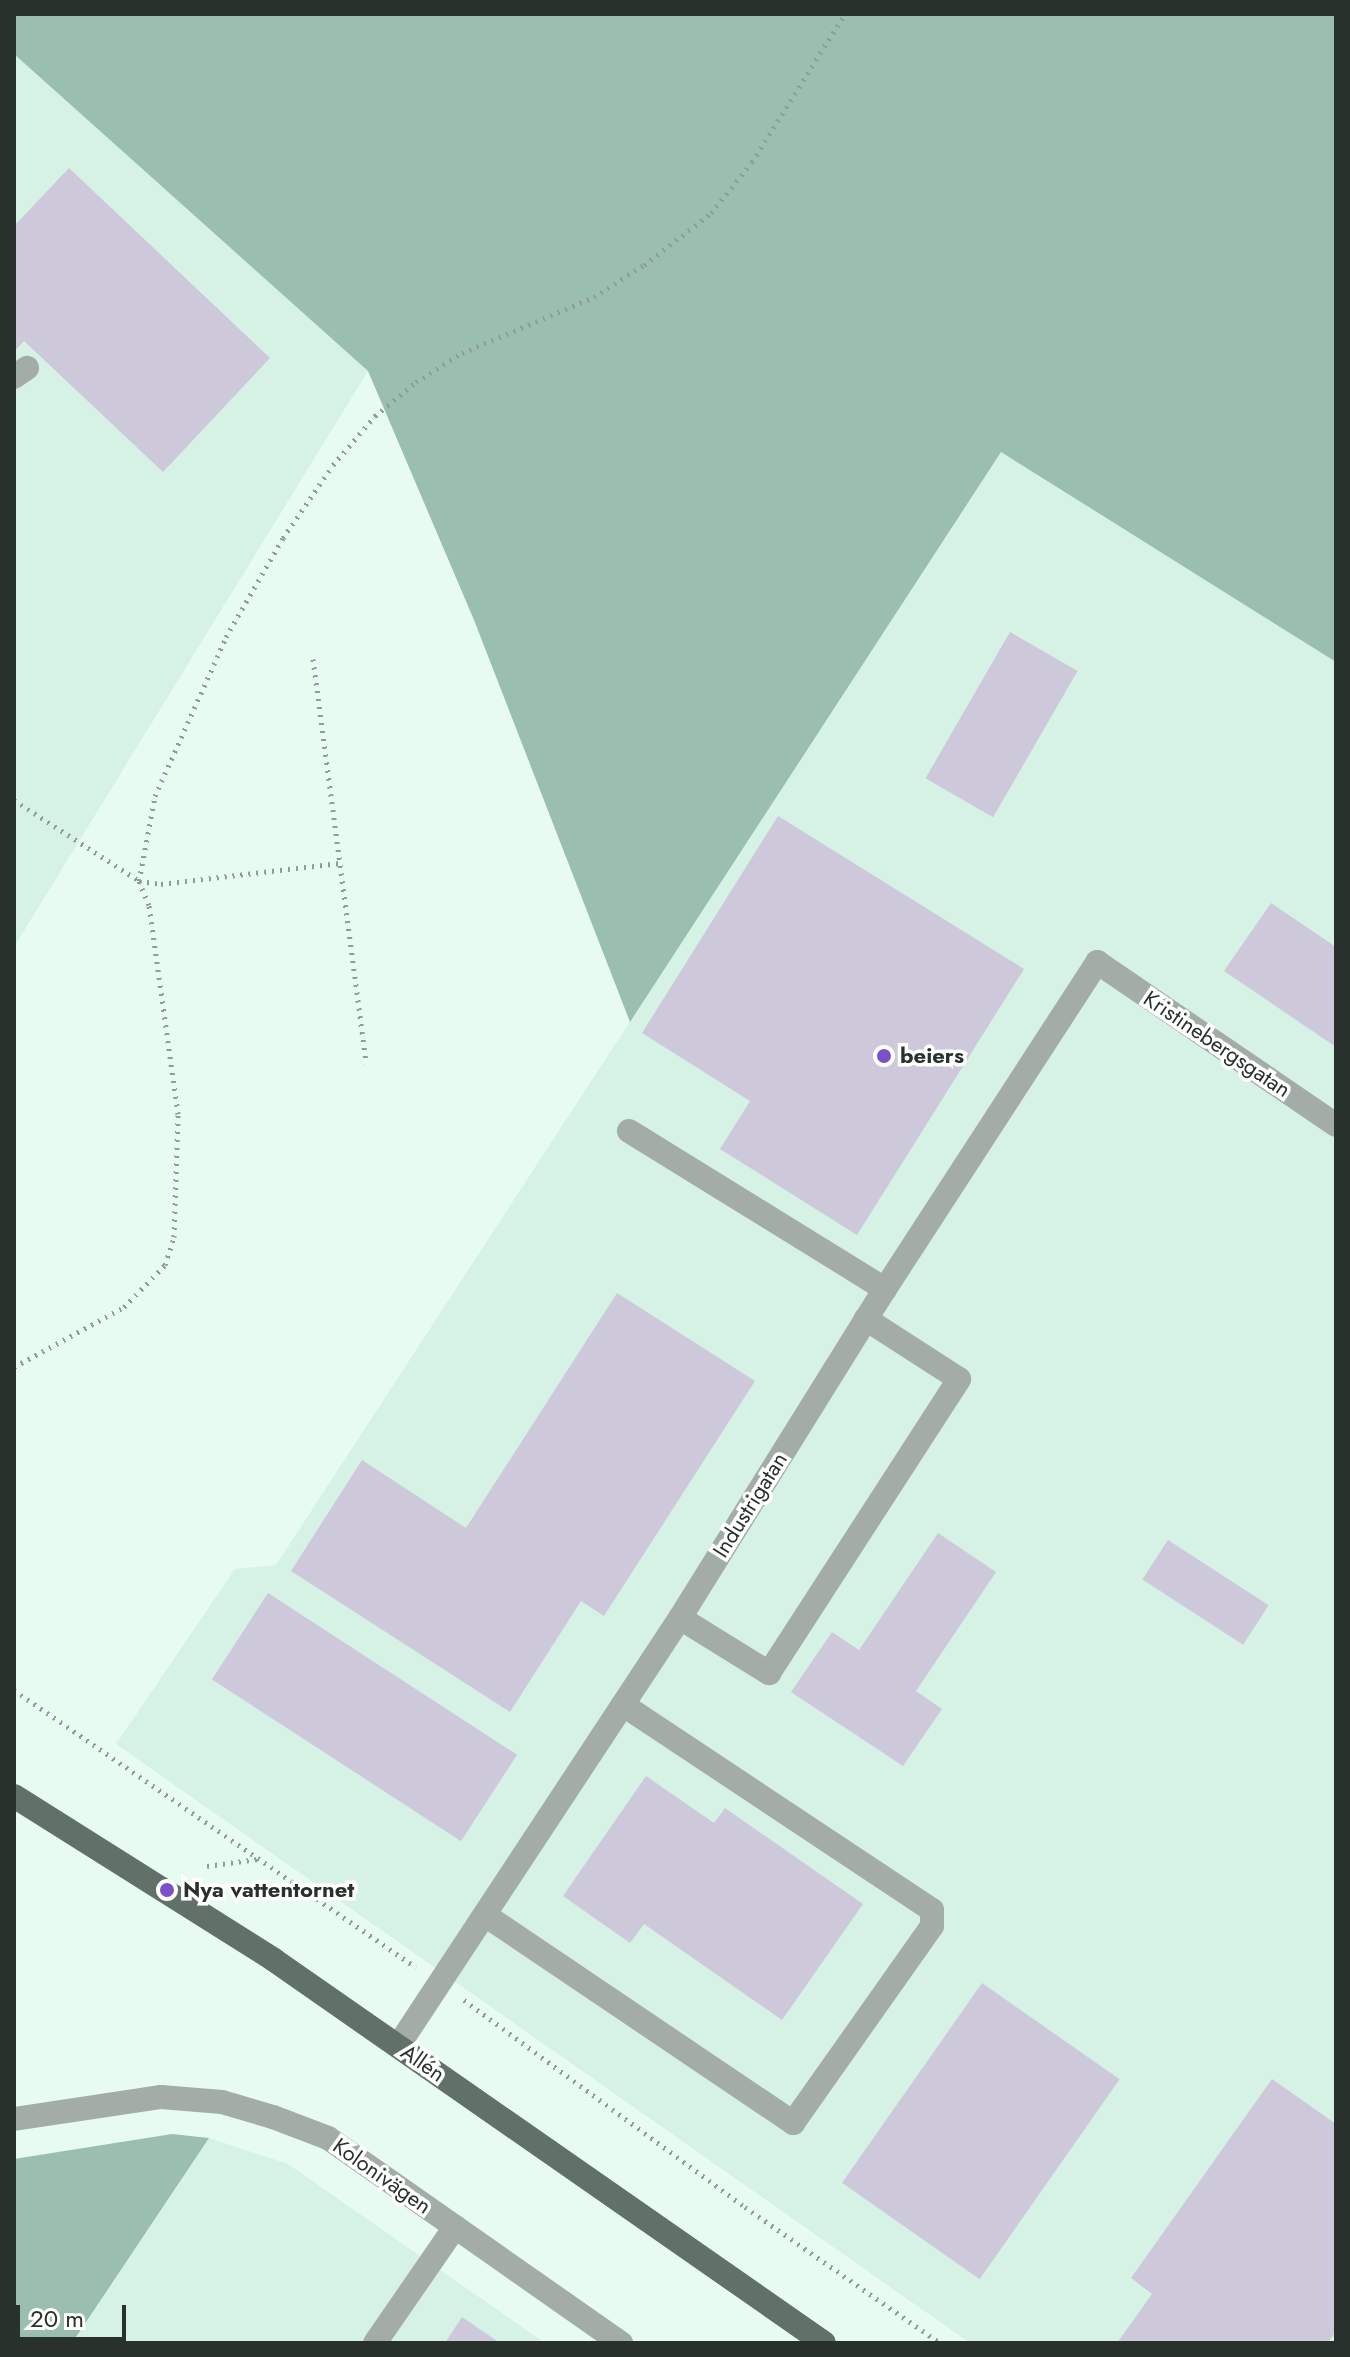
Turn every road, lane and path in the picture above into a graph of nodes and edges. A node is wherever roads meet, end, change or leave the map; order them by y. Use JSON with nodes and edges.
{"nodes":[{"id":1,"x":845,"y":14,"type":"edge"},
{"id":2,"x":313,"y":659,"type":"dead end"},
{"id":3,"x":14,"y":800,"type":"edge"},
{"id":4,"x":340,"y":863,"type":"junction"},
{"id":5,"x":139,"y":881,"type":"junction"},
{"id":6,"x":1097,"y":962,"type":"joint"},
{"id":7,"x":366,"y":1064,"type":"dead end"},
{"id":8,"x":1336,"y":1125,"type":"edge"},
{"id":9,"x":629,"y":1131,"type":"dead end"},
{"id":10,"x":885,"y":1289,"type":"junction"},
{"id":11,"x":866,"y":1319,"type":"junction"},
{"id":12,"x":14,"y":1367,"type":"edge"},
{"id":13,"x":680,"y":1618,"type":"junction"},
{"id":14,"x":14,"y":1690,"type":"edge"},
{"id":15,"x":623,"y":1705,"type":"junction"},
{"id":16,"x":14,"y":1796,"type":"edge"},
{"id":17,"x":259,"y":1859,"type":"junction"},
{"id":18,"x":207,"y":1866,"type":"dead end"},
{"id":19,"x":485,"y":1915,"type":"junction"},
{"id":20,"x":439,"y":1983,"type":"junction"},
{"id":21,"x":398,"y":2046,"type":"junction"},
{"id":22,"x":14,"y":2119,"type":"edge"},
{"id":23,"x":455,"y":2227,"type":"junction"},
{"id":24,"x":375,"y":2343,"type":"edge"},
{"id":25,"x":621,"y":2343,"type":"edge"},
{"id":26,"x":824,"y":2343,"type":"edge"},
{"id":27,"x":940,"y":2343,"type":"edge"}],
"edges":[{"from":1,"to":5,"type":"path"},
{"from":2,"to":4,"type":"path"},
{"from":3,"to":5,"type":"path"},
{"from":4,"to":5,"type":"path"},
{"from":4,"to":7,"type":"path"},
{"from":5,"to":12,"type":"path"},
{"from":6,"to":8,"type":"street","name":"Kristinebergsgatan"},
{"from":6,"to":10,"type":"street","name":"Industrigatan"},
{"from":9,"to":10,"type":"street"},
{"from":10,"to":11,"type":"street","name":"Industrigatan"},
{"from":11,"to":13,"type":"street","name":"Industrigatan"},
{"from":11,"to":13,"type":"street"},
{"from":13,"to":15,"type":"street","name":"Industrigatan"},
{"from":14,"to":17,"type":"path"},
{"from":15,"to":19,"type":"street","name":"Industrigatan"},
{"from":15,"to":19,"type":"street"},
{"from":16,"to":21,"type":"main road","name":"Allén"},
{"from":17,"to":18,"type":"path"},
{"from":17,"to":20,"type":"path"},
{"from":19,"to":20,"type":"street","name":"Industrigatan"},
{"from":20,"to":21,"type":"street","name":"Industrigatan"},
{"from":20,"to":27,"type":"path"},
{"from":21,"to":26,"type":"main road","name":"Allén"},
{"from":22,"to":23,"type":"street","name":"Kolonivägen"},
{"from":23,"to":24,"type":"street"},
{"from":23,"to":25,"type":"street","name":"Kolonivägen"}]}
